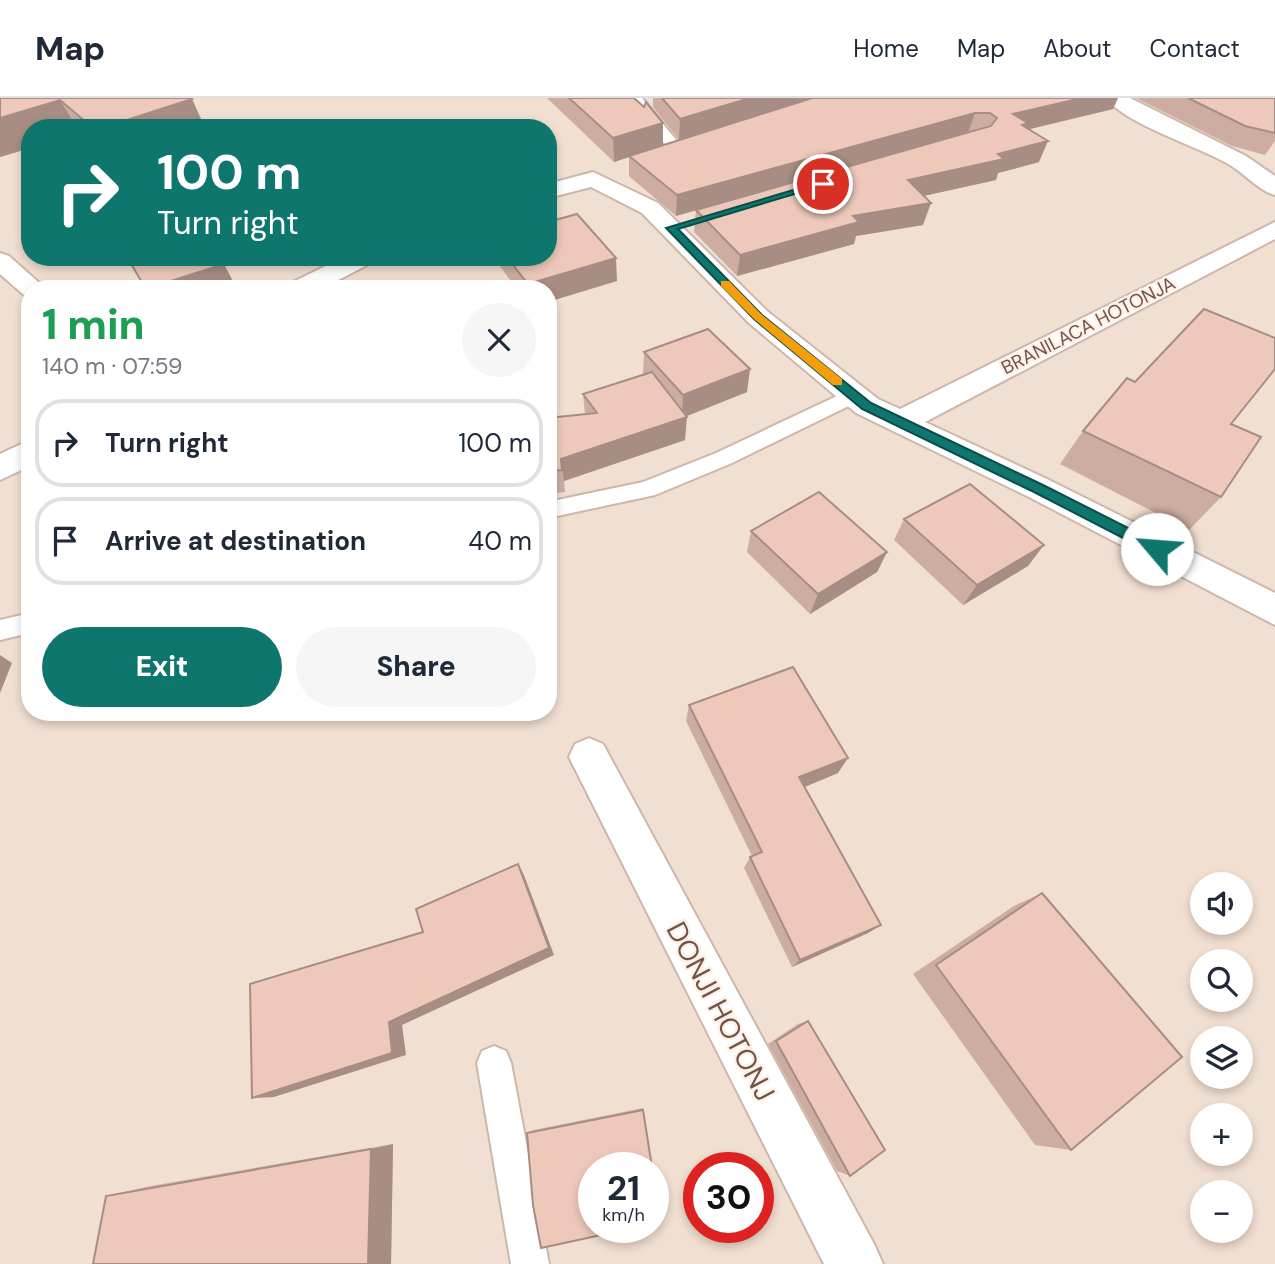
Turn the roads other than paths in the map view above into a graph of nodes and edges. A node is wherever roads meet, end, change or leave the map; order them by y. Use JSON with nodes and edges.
{"nodes":[{"id":1,"x":635,"y":98,"type":"edge"},
{"id":2,"x":1116,"y":98,"type":"edge"},
{"id":3,"x":698,"y":142,"type":"edge"},
{"id":4,"x":666,"y":152,"type":"joint"},
{"id":5,"x":557,"y":188,"type":"edge"},
{"id":6,"x":1275,"y":188,"type":"edge"},
{"id":7,"x":1275,"y":229,"type":"edge"},
{"id":8,"x":0,"y":261,"type":"edge"},
{"id":9,"x":346,"y":266,"type":"edge"},
{"id":10,"x":22,"y":280,"type":"edge"},
{"id":11,"x":318,"y":280,"type":"edge"},
{"id":12,"x":853,"y":395,"type":"junction"},
{"id":13,"x":900,"y":422,"type":"junction"},
{"id":14,"x":21,"y":456,"type":"edge"},
{"id":15,"x":0,"y":469,"type":"edge"},
{"id":16,"x":557,"y":508,"type":"edge"},
{"id":17,"x":1275,"y":610,"type":"edge"},
{"id":18,"x":21,"y":625,"type":"edge"},
{"id":19,"x":0,"y":630,"type":"edge"},
{"id":20,"x":589,"y":757,"type":"dead end"},
{"id":21,"x":494,"y":1063,"type":"dead end"},
{"id":22,"x":530,"y":1264,"type":"edge"},
{"id":23,"x":854,"y":1264,"type":"edge"}],
"edges":[{"from":1,"to":4,"type":"lane"},
{"from":2,"to":6,"type":"street"},
{"from":3,"to":4,"type":"street"},
{"from":5,"to":12,"type":"street"},
{"from":7,"to":13,"type":"street","name":"BRANILACA HOTONJA"},
{"from":8,"to":10,"type":"street"},
{"from":9,"to":11,"type":"street"},
{"from":12,"to":13,"type":"street"},
{"from":12,"to":16,"type":"lane"},
{"from":13,"to":17,"type":"street"},
{"from":14,"to":15,"type":"street"},
{"from":18,"to":19,"type":"lane"},
{"from":20,"to":23,"type":"street","name":"DONJI HOTONJ"},
{"from":21,"to":22,"type":"lane"}]}
